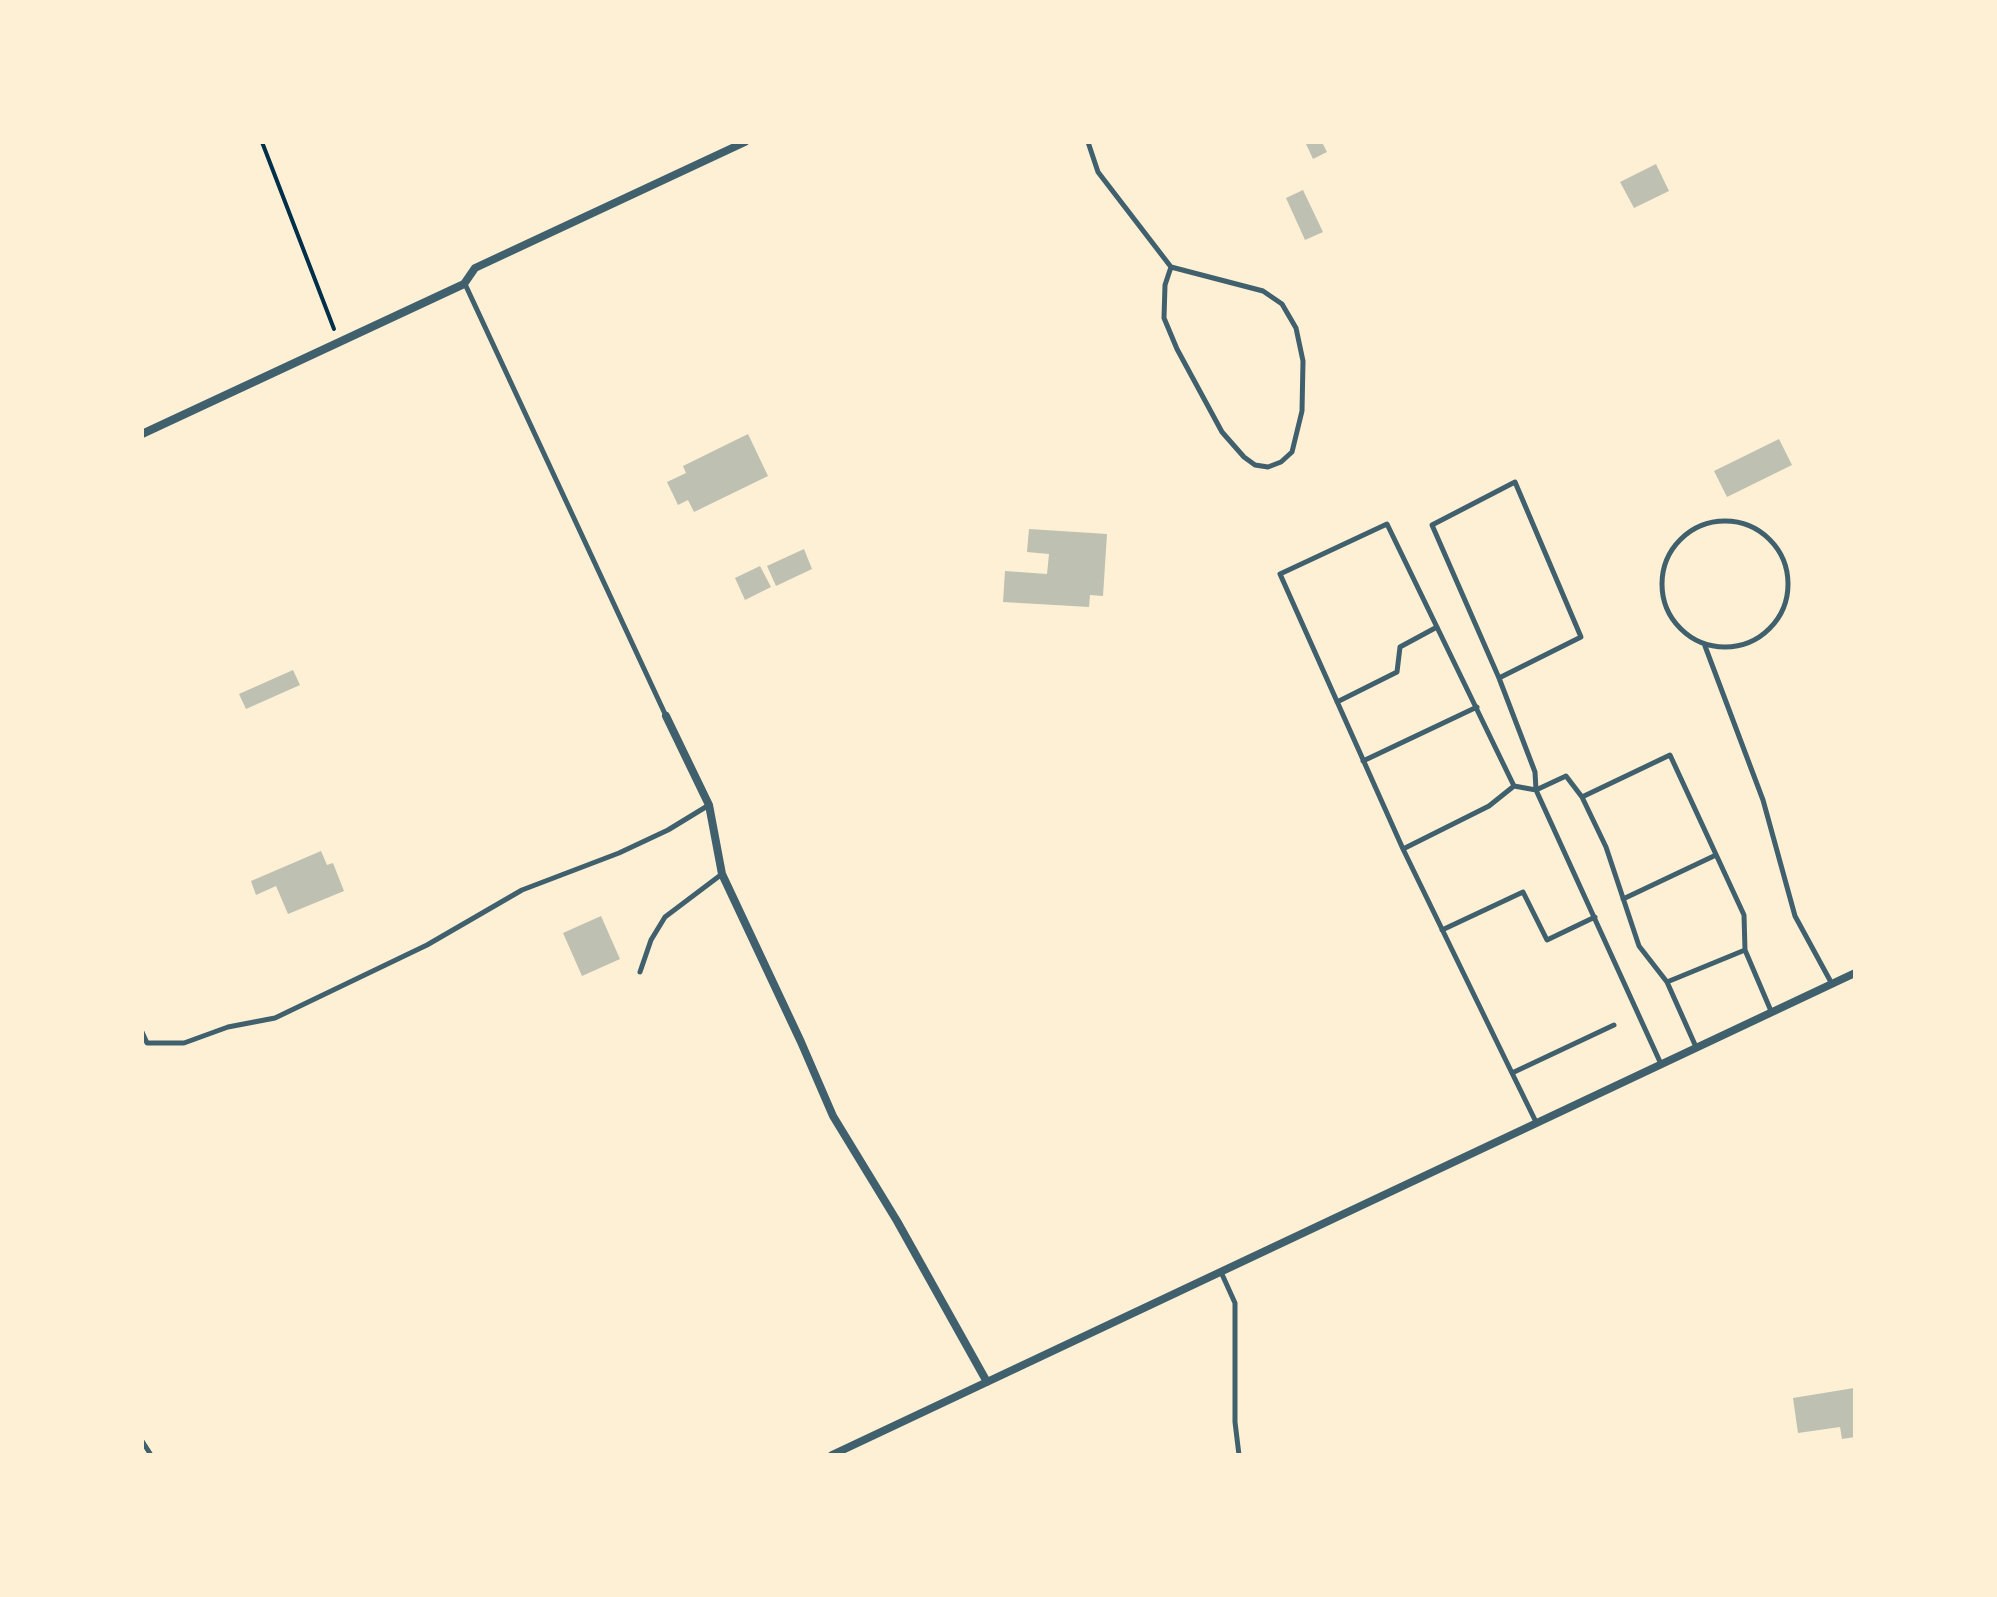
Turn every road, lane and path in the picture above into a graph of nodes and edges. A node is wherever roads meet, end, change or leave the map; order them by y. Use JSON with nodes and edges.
{"nodes":[{"id":1,"x":262,"y":142,"type":"edge"},
{"id":2,"x":742,"y":142,"type":"edge"},
{"id":3,"x":1088,"y":142,"type":"edge"},
{"id":4,"x":1171,"y":267,"type":"junction"},
{"id":5,"x":464,"y":284,"type":"junction"},
{"id":6,"x":339,"y":343,"type":"junction"},
{"id":7,"x":142,"y":434,"type":"edge"},
{"id":8,"x":1438,"y":627,"type":"junction"},
{"id":9,"x":1705,"y":646,"type":"junction"},
{"id":10,"x":1499,"y":678,"type":"junction"},
{"id":11,"x":1337,"y":702,"type":"junction"},
{"id":12,"x":1477,"y":707,"type":"junction"},
{"id":13,"x":666,"y":716,"type":"joint"},
{"id":14,"x":1363,"y":761,"type":"junction"},
{"id":15,"x":1514,"y":786,"type":"junction"},
{"id":16,"x":1536,"y":790,"type":"junction"},
{"id":17,"x":1582,"y":797,"type":"junction"},
{"id":18,"x":709,"y":805,"type":"junction"},
{"id":19,"x":1403,"y":849,"type":"junction"},
{"id":20,"x":1716,"y":855,"type":"junction"},
{"id":21,"x":722,"y":874,"type":"junction"},
{"id":22,"x":1623,"y":899,"type":"junction"},
{"id":23,"x":1595,"y":917,"type":"junction"},
{"id":24,"x":1442,"y":930,"type":"junction"},
{"id":25,"x":1745,"y":950,"type":"junction"},
{"id":26,"x":640,"y":972,"type":"dead end"},
{"id":27,"x":1855,"y":973,"type":"edge"},
{"id":28,"x":1667,"y":982,"type":"junction"},
{"id":29,"x":1832,"y":984,"type":"junction"},
{"id":30,"x":1772,"y":1012,"type":"junction"},
{"id":31,"x":1614,"y":1025,"type":"dead end"},
{"id":32,"x":142,"y":1032,"type":"edge"},
{"id":33,"x":1697,"y":1048,"type":"junction"},
{"id":34,"x":1661,"y":1064,"type":"junction"},
{"id":35,"x":1512,"y":1073,"type":"junction"},
{"id":36,"x":1536,"y":1123,"type":"junction"},
{"id":37,"x":1221,"y":1272,"type":"junction"},
{"id":38,"x":987,"y":1382,"type":"junction"},
{"id":39,"x":142,"y":1441,"type":"edge"},
{"id":40,"x":151,"y":1455,"type":"edge"},
{"id":41,"x":832,"y":1455,"type":"edge"},
{"id":42,"x":1239,"y":1455,"type":"edge"}],
"edges":[{"from":1,"to":6,"type":"path"},
{"from":2,"to":5,"type":"street"},
{"from":3,"to":4,"type":"lane"},
{"from":4,"to":4,"type":"lane"},
{"from":5,"to":6,"type":"street"},
{"from":5,"to":13,"type":"lane"},
{"from":6,"to":7,"type":"street"},
{"from":8,"to":11,"type":"lane"},
{"from":8,"to":11,"type":"lane"},
{"from":8,"to":12,"type":"lane"},
{"from":9,"to":9,"type":"lane"},
{"from":9,"to":29,"type":"lane"},
{"from":10,"to":10,"type":"lane"},
{"from":10,"to":16,"type":"lane"},
{"from":11,"to":14,"type":"lane"},
{"from":12,"to":14,"type":"lane"},
{"from":12,"to":15,"type":"lane"},
{"from":13,"to":18,"type":"street"},
{"from":14,"to":19,"type":"lane"},
{"from":15,"to":16,"type":"lane"},
{"from":15,"to":19,"type":"lane"},
{"from":16,"to":17,"type":"lane"},
{"from":16,"to":23,"type":"lane"},
{"from":17,"to":20,"type":"lane"},
{"from":17,"to":22,"type":"lane"},
{"from":18,"to":21,"type":"street"},
{"from":18,"to":32,"type":"lane"},
{"from":19,"to":24,"type":"lane"},
{"from":20,"to":22,"type":"lane"},
{"from":20,"to":25,"type":"lane"},
{"from":21,"to":26,"type":"lane"},
{"from":21,"to":38,"type":"street"},
{"from":22,"to":28,"type":"lane"},
{"from":23,"to":24,"type":"lane"},
{"from":23,"to":34,"type":"lane"},
{"from":24,"to":35,"type":"lane"},
{"from":25,"to":28,"type":"lane"},
{"from":25,"to":30,"type":"lane"},
{"from":27,"to":29,"type":"street"},
{"from":28,"to":33,"type":"lane"},
{"from":29,"to":30,"type":"street"},
{"from":30,"to":33,"type":"street"},
{"from":31,"to":35,"type":"lane"},
{"from":33,"to":34,"type":"street"},
{"from":34,"to":36,"type":"street"},
{"from":35,"to":36,"type":"lane"},
{"from":36,"to":37,"type":"street"},
{"from":37,"to":38,"type":"street"},
{"from":37,"to":42,"type":"lane"},
{"from":38,"to":41,"type":"street"},
{"from":39,"to":40,"type":"lane"}]}
